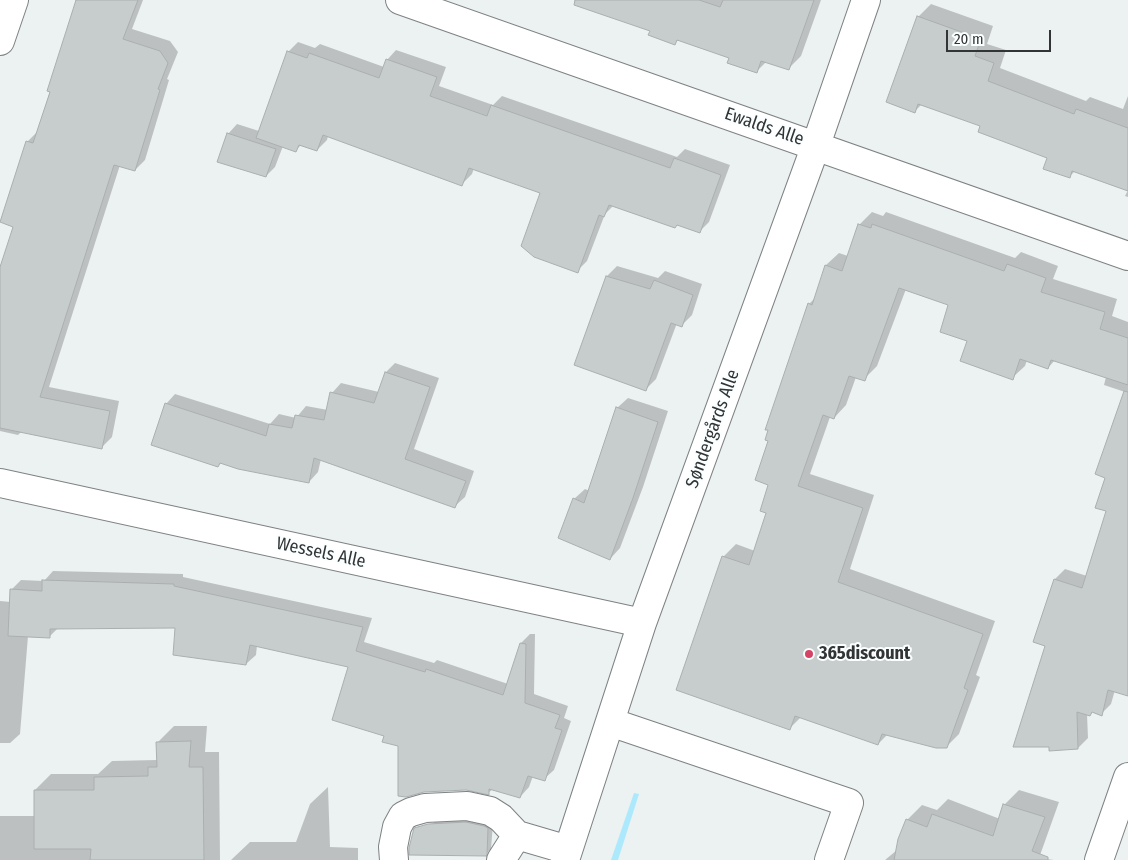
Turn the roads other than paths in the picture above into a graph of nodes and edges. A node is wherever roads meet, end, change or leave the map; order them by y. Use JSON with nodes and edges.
{"nodes":[{"id":1,"x":14,"y":0,"type":"edge"},
{"id":2,"x":400,"y":0,"type":"edge"},
{"id":3,"x":866,"y":0,"type":"edge"},
{"id":4,"x":0,"y":41,"type":"edge"},
{"id":5,"x":816,"y":145,"type":"junction"},
{"id":6,"x":1128,"y":256,"type":"edge"},
{"id":7,"x":0,"y":483,"type":"edge"},
{"id":8,"x":642,"y":623,"type":"junction"},
{"id":9,"x":610,"y":722,"type":"junction"},
{"id":10,"x":1128,"y":777,"type":"edge"},
{"id":11,"x":517,"y":835,"type":"junction"},
{"id":12,"x":567,"y":855,"type":"edge"},
{"id":13,"x":394,"y":860,"type":"edge"},
{"id":14,"x":501,"y":860,"type":"edge"},
{"id":15,"x":829,"y":860,"type":"edge"},
{"id":16,"x":1099,"y":860,"type":"edge"}],
"edges":[{"from":1,"to":4,"type":"street"},
{"from":2,"to":5,"type":"street","name":"Ewalds Alle"},
{"from":3,"to":5,"type":"street","name":"Søndergårds Alle"},
{"from":5,"to":6,"type":"street","name":"Ewalds Alle"},
{"from":5,"to":8,"type":"street","name":"Søndergårds Alle"},
{"from":7,"to":8,"type":"street","name":"Wessels Alle"},
{"from":8,"to":9,"type":"street","name":"Søndergårds Alle"},
{"from":9,"to":12,"type":"street","name":"Søndergårds Alle"},
{"from":9,"to":15,"type":"street"},
{"from":10,"to":16,"type":"street"},
{"from":11,"to":12,"type":"street"},
{"from":11,"to":13,"type":"street"},
{"from":11,"to":14,"type":"street"}]}
